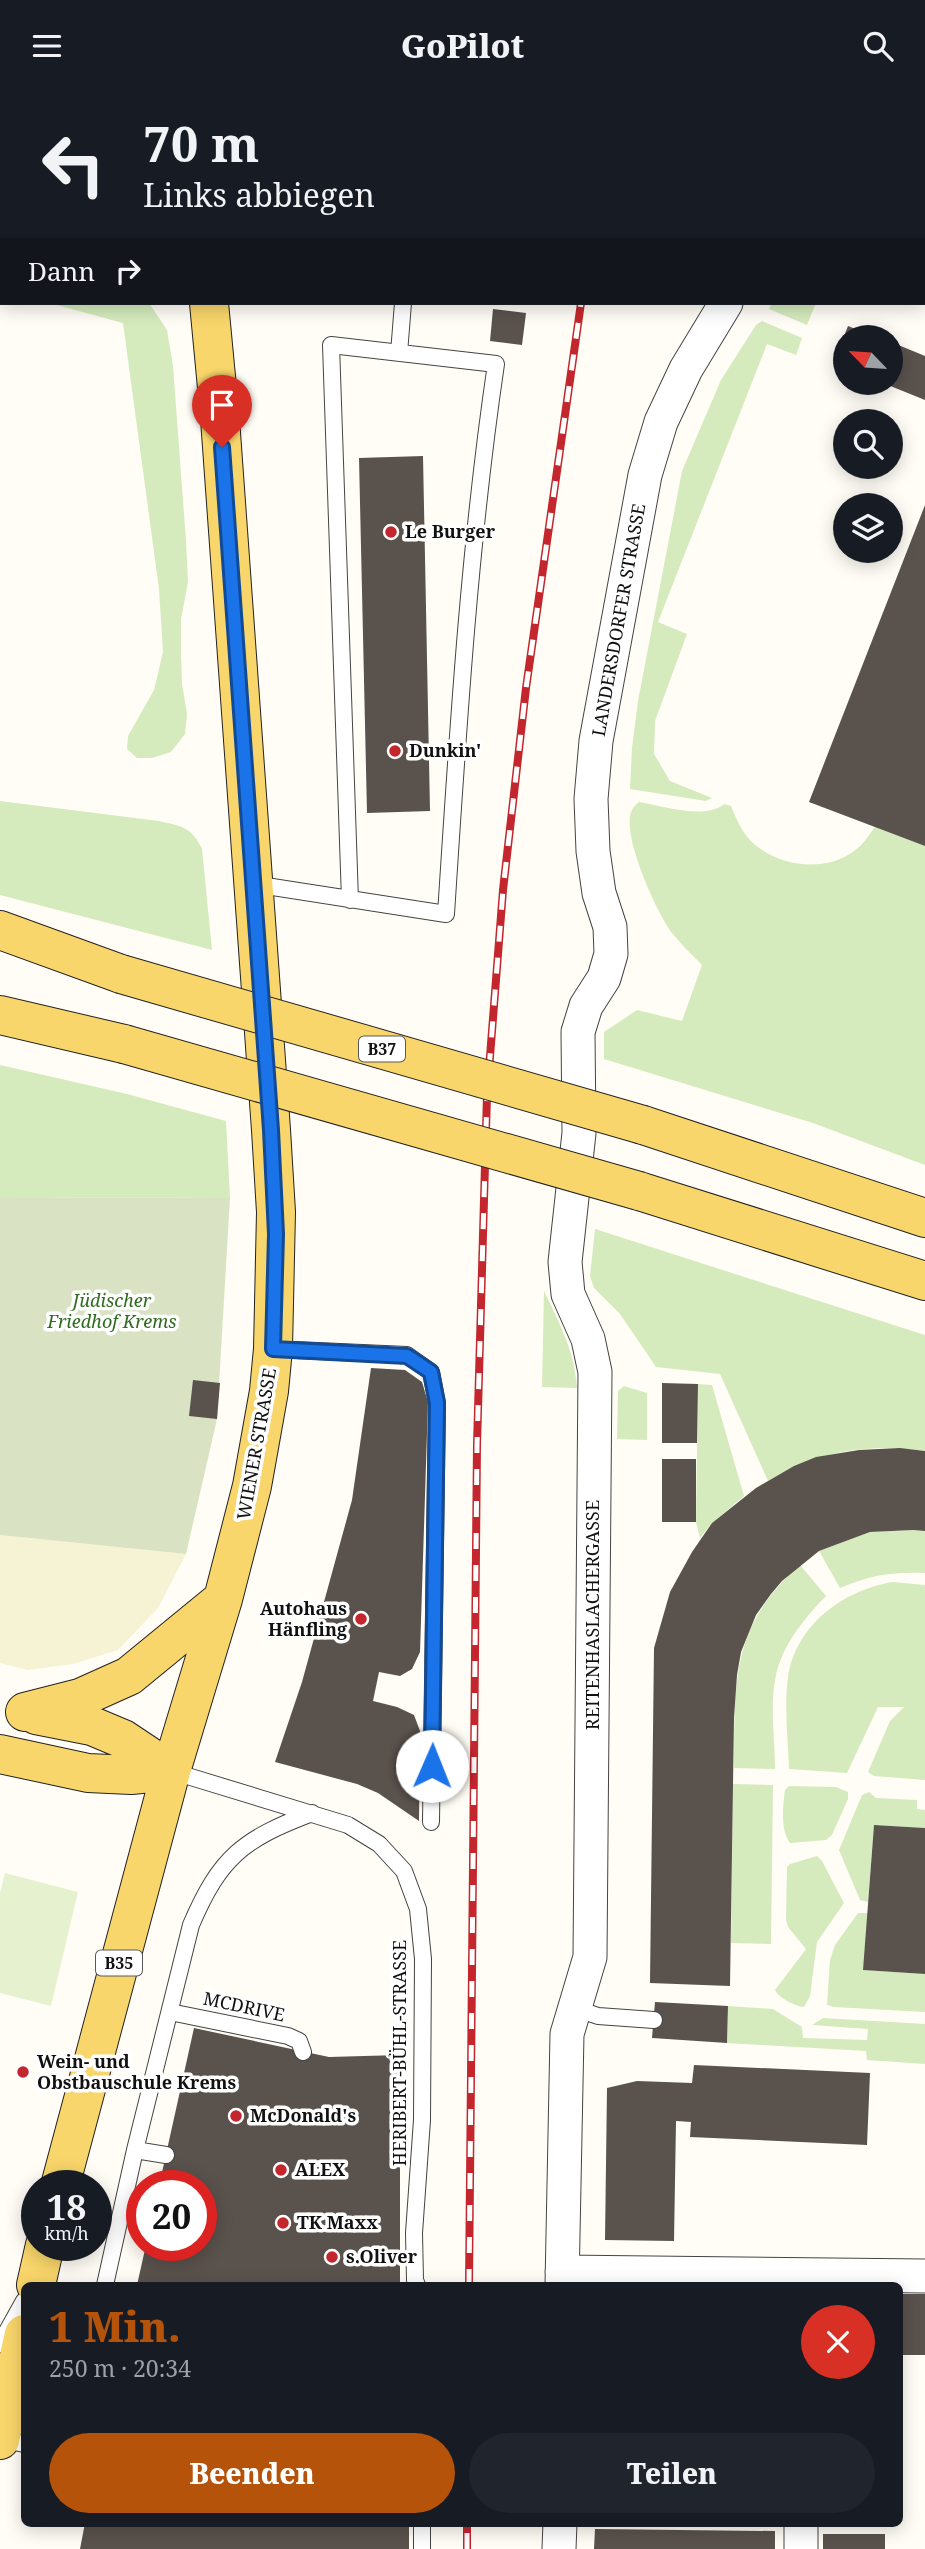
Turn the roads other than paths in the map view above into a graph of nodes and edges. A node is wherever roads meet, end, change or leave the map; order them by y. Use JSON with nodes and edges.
{"nodes":[{"id":1,"x":209,"y":305,"type":"edge"},
{"id":2,"x":403,"y":305,"type":"edge"},
{"id":3,"x":725,"y":305,"type":"edge"},
{"id":4,"x":399,"y":353,"type":"junction"},
{"id":5,"x":253,"y":884,"type":"junction"},
{"id":6,"x":350,"y":900,"type":"junction"},
{"id":7,"x":0,"y":930,"type":"edge"},
{"id":8,"x":0,"y":951,"type":"edge"},
{"id":9,"x":611,"y":954,"type":"joint"},
{"id":10,"x":121,"y":974,"type":"junction"},
{"id":11,"x":0,"y":1015,"type":"edge"},
{"id":12,"x":0,"y":1032,"type":"edge"},
{"id":13,"x":124,"y":1044,"type":"junction"},
{"id":14,"x":925,"y":1218,"type":"edge"},
{"id":15,"x":925,"y":1280,"type":"edge"},
{"id":16,"x":273,"y":1349,"type":"junction"},
{"id":17,"x":223,"y":1598,"type":"junction"},
{"id":18,"x":12,"y":1710,"type":"edge"},
{"id":19,"x":0,"y":1754,"type":"edge"},
{"id":20,"x":171,"y":1771,"type":"junction"},
{"id":21,"x":312,"y":1813,"type":"junction"},
{"id":22,"x":431,"y":1822,"type":"dead end"},
{"id":23,"x":574,"y":2008,"type":"junction"},
{"id":24,"x":170,"y":2011,"type":"junction"},
{"id":25,"x":654,"y":2020,"type":"dead end"},
{"id":26,"x":303,"y":2052,"type":"dead end"},
{"id":27,"x":135,"y":2150,"type":"junction"},
{"id":28,"x":166,"y":2155,"type":"dead end"},
{"id":29,"x":64,"y":2170,"type":"edge"},
{"id":30,"x":925,"y":2276,"type":"edge"},
{"id":31,"x":562,"y":2279,"type":"edge"},
{"id":32,"x":805,"y":2280,"type":"edge"},
{"id":33,"x":106,"y":2282,"type":"edge"},
{"id":34,"x":411,"y":2282,"type":"edge"},
{"id":35,"x":21,"y":2305,"type":"edge"},
{"id":36,"x":0,"y":2344,"type":"edge"},
{"id":37,"x":21,"y":2347,"type":"edge"},
{"id":38,"x":0,"y":2439,"type":"edge"},
{"id":39,"x":21,"y":2443,"type":"edge"},
{"id":40,"x":422,"y":2527,"type":"edge"},
{"id":41,"x":559,"y":2527,"type":"edge"},
{"id":42,"x":802,"y":2527,"type":"edge"},
{"id":43,"x":422,"y":2549,"type":"edge"},
{"id":44,"x":559,"y":2549,"type":"edge"},
{"id":45,"x":801,"y":2549,"type":"edge"}],
"edges":[{"from":1,"to":5,"type":"main road","name":"WIENER STRASSE","number":"B35"},
{"from":2,"to":4,"type":"lane"},
{"from":3,"to":9,"type":"street","name":"LANDERSDORFER STRASSE"},
{"from":4,"to":6,"type":"lane"},
{"from":4,"to":6,"type":"lane"},
{"from":5,"to":6,"type":"lane"},
{"from":5,"to":16,"type":"main road","name":"WIENER STRASSE","number":"B35"},
{"from":7,"to":10,"type":"main road"},
{"from":8,"to":10,"type":"main road","number":"B37"},
{"from":9,"to":23,"type":"street","name":"REITENHASLACHERGASSE"},
{"from":10,"to":14,"type":"main road","number":"B37","bridge":true},
{"from":11,"to":13,"type":"main road"},
{"from":12,"to":13,"type":"main road"},
{"from":13,"to":15,"type":"main road","bridge":true},
{"from":16,"to":17,"type":"main road","name":"WIENER STRASSE","number":"B35"},
{"from":16,"to":22,"type":"lane"},
{"from":17,"to":18,"type":"main road"},
{"from":17,"to":20,"type":"main road","name":"WIENER STRASSE","number":"B35"},
{"from":18,"to":20,"type":"main road"},
{"from":19,"to":20,"type":"main road"},
{"from":20,"to":21,"type":"lane","name":"HERIBERT-BÜHL-STRASSE"},
{"from":20,"to":29,"type":"main road","name":"WIENER STRASSE","number":"B35"},
{"from":21,"to":24,"type":"lane"},
{"from":21,"to":34,"type":"lane","name":"HERIBERT-BÜHL-STRASSE"},
{"from":23,"to":25,"type":"lane"},
{"from":23,"to":31,"type":"street","name":"REITENHASLACHERGASSE"},
{"from":24,"to":26,"type":"lane","name":"MCDRIVE"},
{"from":24,"to":27,"type":"lane"},
{"from":27,"to":28,"type":"lane"},
{"from":27,"to":33,"type":"lane"},
{"from":30,"to":32,"type":"street"},
{"from":31,"to":32,"type":"street"},
{"from":35,"to":36,"type":"lane"},
{"from":37,"to":38,"type":"main road"},
{"from":38,"to":39,"type":"lane"},
{"from":40,"to":43,"type":"lane"},
{"from":41,"to":44,"type":"street"},
{"from":42,"to":45,"type":"street"}]}
